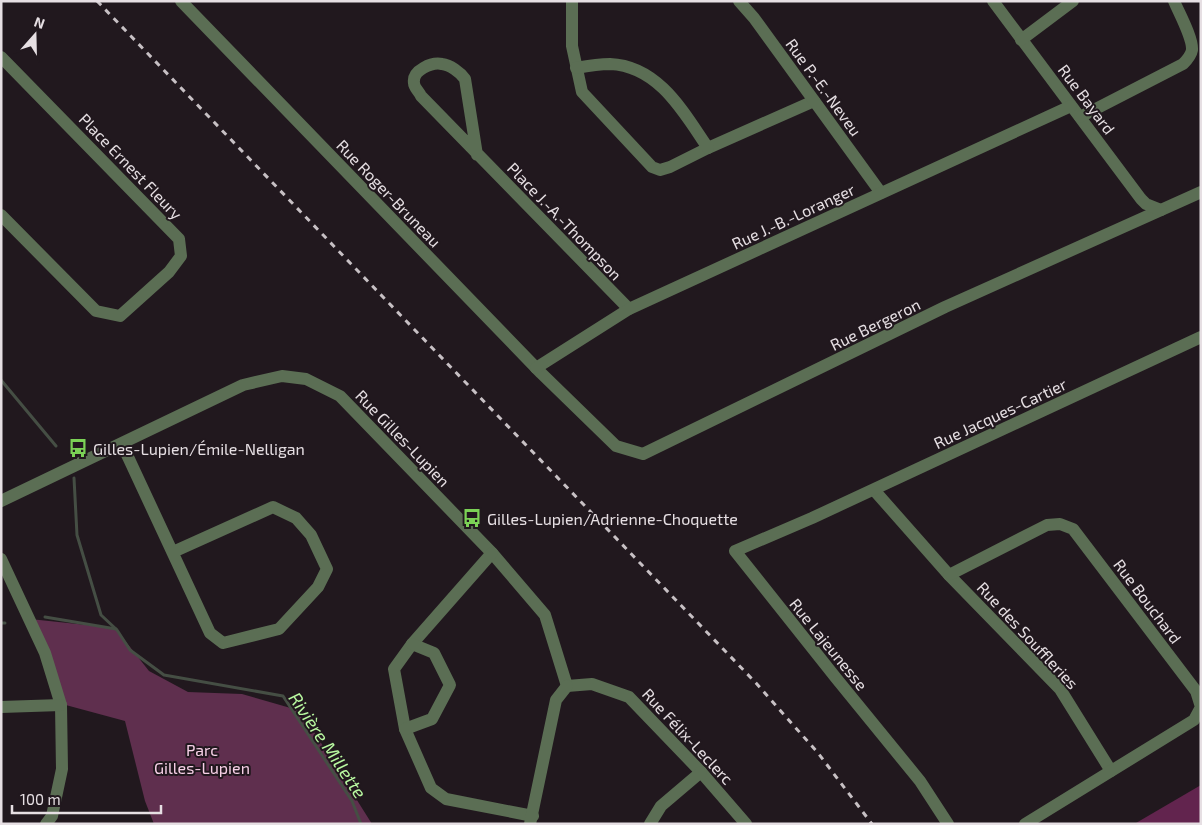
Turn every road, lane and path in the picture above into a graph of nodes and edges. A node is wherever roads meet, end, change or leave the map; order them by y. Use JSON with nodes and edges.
{"nodes":[{"id":1,"x":181,"y":1,"type":"edge"},
{"id":2,"x":572,"y":1,"type":"edge"},
{"id":3,"x":739,"y":1,"type":"edge"},
{"id":4,"x":993,"y":1,"type":"edge"},
{"id":5,"x":1073,"y":1,"type":"edge"},
{"id":6,"x":1174,"y":1,"type":"edge"},
{"id":7,"x":1021,"y":40,"type":"junction"},
{"id":8,"x":1,"y":57,"type":"edge"},
{"id":9,"x":576,"y":68,"type":"junction"},
{"id":10,"x":814,"y":100,"type":"junction"},
{"id":11,"x":1071,"y":106,"type":"junction"},
{"id":12,"x":1080,"y":117,"type":"junction"},
{"id":13,"x":708,"y":148,"type":"junction"},
{"id":14,"x":477,"y":155,"type":"junction"},
{"id":15,"x":1201,"y":192,"type":"edge"},
{"id":16,"x":882,"y":193,"type":"junction"},
{"id":17,"x":1161,"y":210,"type":"junction"},
{"id":18,"x":1,"y":215,"type":"edge"},
{"id":19,"x":629,"y":309,"type":"junction"},
{"id":20,"x":1201,"y":337,"type":"edge"},
{"id":21,"x":536,"y":368,"type":"junction"},
{"id":22,"x":575,"y":406,"type":"joint"},
{"id":23,"x":122,"y":444,"type":"junction"},
{"id":24,"x":874,"y":490,"type":"junction"},
{"id":25,"x":1,"y":501,"type":"edge"},
{"id":26,"x":812,"y":518,"type":"joint"},
{"id":27,"x":173,"y":552,"type":"junction"},
{"id":28,"x":492,"y":552,"type":"junction"},
{"id":29,"x":1,"y":559,"type":"edge"},
{"id":30,"x":949,"y":575,"type":"junction"},
{"id":31,"x":412,"y":644,"type":"junction"},
{"id":32,"x":566,"y":686,"type":"junction"},
{"id":33,"x":61,"y":704,"type":"junction"},
{"id":34,"x":1,"y":707,"type":"edge"},
{"id":35,"x":405,"y":730,"type":"junction"},
{"id":36,"x":1111,"y":771,"type":"junction"},
{"id":37,"x":700,"y":772,"type":"junction"},
{"id":38,"x":531,"y":820,"type":"edge"},
{"id":39,"x":46,"y":824,"type":"edge"},
{"id":40,"x":650,"y":824,"type":"edge"},
{"id":41,"x":746,"y":824,"type":"edge"},
{"id":42,"x":948,"y":824,"type":"edge"},
{"id":43,"x":1025,"y":824,"type":"edge"}],
"edges":[{"from":1,"to":21,"type":"street","name":"Rue Roger-Bruneau"},
{"from":2,"to":9,"type":"street"},
{"from":3,"to":10,"type":"street","name":"Rue P.-E.-Neveu"},
{"from":4,"to":7,"type":"street","name":"Rue Bayard"},
{"from":5,"to":7,"type":"street"},
{"from":6,"to":12,"type":"street"},
{"from":7,"to":11,"type":"street","name":"Rue Bayard"},
{"from":8,"to":18,"type":"street","name":"Place Ernest Fleury"},
{"from":9,"to":13,"type":"street"},
{"from":9,"to":13,"type":"street"},
{"from":10,"to":13,"type":"street"},
{"from":10,"to":16,"type":"street","name":"Rue P.-E.-Neveu"},
{"from":11,"to":12,"type":"street","name":"Rue Bayard"},
{"from":11,"to":16,"type":"street","name":"Rue J.-B.-Loranger"},
{"from":12,"to":17,"type":"street","name":"Rue Bayard"},
{"from":14,"to":14,"type":"street","name":"Place J.-A.-Thompson"},
{"from":14,"to":19,"type":"street","name":"Place J.-A.-Thompson"},
{"from":15,"to":17,"type":"street","name":"Rue Bergeron"},
{"from":16,"to":19,"type":"street","name":"Rue J.-B.-Loranger"},
{"from":17,"to":22,"type":"street","name":"Rue Bergeron"},
{"from":19,"to":21,"type":"street","name":"Rue J.-B.-Loranger"},
{"from":20,"to":24,"type":"street","name":"Rue Jacques-Cartier"},
{"from":21,"to":22,"type":"street","name":"Rue Roger-Bruneau"},
{"from":23,"to":25,"type":"street","name":"Rue Gilles-Lupien"},
{"from":23,"to":27,"type":"street"},
{"from":23,"to":28,"type":"street","name":"Rue Gilles-Lupien"},
{"from":24,"to":26,"type":"street","name":"Rue Jacques-Cartier"},
{"from":24,"to":30,"type":"street","name":"Rue des Souffleries"},
{"from":26,"to":42,"type":"street","name":"Rue Lajeunesse"},
{"from":27,"to":27,"type":"street"},
{"from":28,"to":31,"type":"street"},
{"from":28,"to":32,"type":"street","name":"Rue Gilles-Lupien"},
{"from":29,"to":33,"type":"street"},
{"from":30,"to":36,"type":"street","name":"Rue des Souffleries"},
{"from":30,"to":36,"type":"street","name":"Rue Bouchard"},
{"from":31,"to":35,"type":"street"},
{"from":31,"to":35,"type":"street"},
{"from":32,"to":37,"type":"street","name":"Rue Félix-Leclerc"},
{"from":32,"to":38,"type":"street"},
{"from":33,"to":34,"type":"street"},
{"from":33,"to":39,"type":"street"},
{"from":35,"to":38,"type":"street"},
{"from":36,"to":43,"type":"street","name":"Rue Bouchard"},
{"from":37,"to":40,"type":"street"},
{"from":37,"to":41,"type":"street","name":"Rue Félix-Leclerc"}]}
